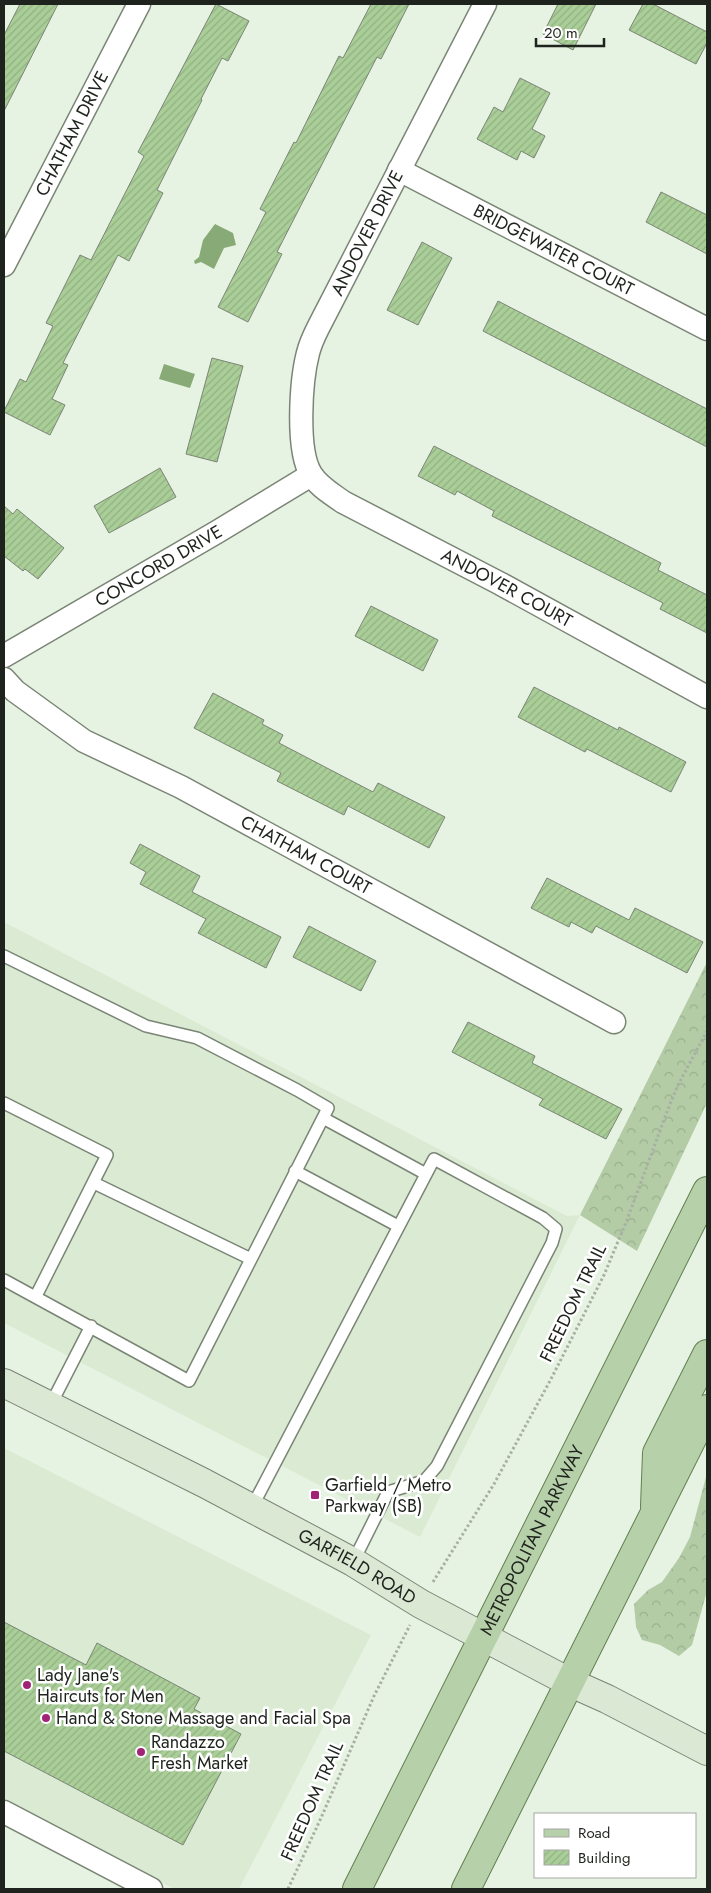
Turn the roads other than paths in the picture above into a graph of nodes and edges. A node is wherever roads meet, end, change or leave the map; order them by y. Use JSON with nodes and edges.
{"nodes":[{"id":1,"x":139,"y":4,"type":"edge"},
{"id":2,"x":485,"y":4,"type":"edge"},
{"id":3,"x":399,"y":170,"type":"junction"},
{"id":4,"x":4,"y":265,"type":"edge"},
{"id":5,"x":707,"y":329,"type":"edge"},
{"id":6,"x":311,"y":474,"type":"junction"},
{"id":7,"x":4,"y":656,"type":"edge"},
{"id":8,"x":4,"y":679,"type":"edge"},
{"id":9,"x":707,"y":697,"type":"edge"},
{"id":10,"x":4,"y":956,"type":"edge"},
{"id":11,"x":614,"y":1022,"type":"dead end"},
{"id":12,"x":4,"y":1103,"type":"edge"},
{"id":13,"x":323,"y":1118,"type":"junction"},
{"id":14,"x":295,"y":1171,"type":"junction"},
{"id":15,"x":426,"y":1174,"type":"junction"},
{"id":16,"x":94,"y":1183,"type":"junction"},
{"id":17,"x":707,"y":1191,"type":"edge"},
{"id":18,"x":398,"y":1226,"type":"junction"},
{"id":19,"x":252,"y":1259,"type":"junction"},
{"id":20,"x":4,"y":1280,"type":"edge"},
{"id":21,"x":36,"y":1296,"type":"junction"},
{"id":22,"x":92,"y":1326,"type":"junction"},
{"id":23,"x":707,"y":1354,"type":"edge"},
{"id":24,"x":4,"y":1383,"type":"edge"},
{"id":25,"x":50,"y":1406,"type":"junction"},
{"id":26,"x":707,"y":1410,"type":"edge"},
{"id":27,"x":251,"y":1509,"type":"junction"},
{"id":28,"x":655,"y":1515,"type":"junction"},
{"id":29,"x":353,"y":1562,"type":"junction"},
{"id":30,"x":484,"y":1636,"type":"junction"},
{"id":31,"x":569,"y":1682,"type":"junction"},
{"id":32,"x":707,"y":1751,"type":"edge"},
{"id":33,"x":4,"y":1812,"type":"edge"},
{"id":34,"x":151,"y":1889,"type":"edge"},
{"id":35,"x":357,"y":1889,"type":"edge"},
{"id":36,"x":466,"y":1889,"type":"edge"}],
"edges":[{"from":1,"to":4,"type":"street","name":"CHATHAM DRIVE"},
{"from":2,"to":3,"type":"street","name":"ANDOVER DRIVE"},
{"from":3,"to":5,"type":"street","name":"BRIDGEWATER COURT"},
{"from":3,"to":6,"type":"street","name":"ANDOVER DRIVE"},
{"from":6,"to":7,"type":"street","name":"CONCORD DRIVE"},
{"from":6,"to":9,"type":"street","name":"ANDOVER COURT"},
{"from":8,"to":11,"type":"street","name":"CHATHAM COURT"},
{"from":10,"to":13,"type":"lane"},
{"from":12,"to":16,"type":"lane"},
{"from":13,"to":14,"type":"lane"},
{"from":13,"to":15,"type":"lane"},
{"from":14,"to":18,"type":"lane"},
{"from":14,"to":19,"type":"lane"},
{"from":15,"to":18,"type":"lane"},
{"from":15,"to":29,"type":"lane"},
{"from":16,"to":19,"type":"lane"},
{"from":16,"to":21,"type":"lane"},
{"from":17,"to":30,"type":"main road","name":"METROPOLITAN PARKWAY"},
{"from":18,"to":27,"type":"lane"},
{"from":19,"to":22,"type":"lane"},
{"from":20,"to":21,"type":"lane"},
{"from":21,"to":22,"type":"lane"},
{"from":22,"to":25,"type":"lane"},
{"from":23,"to":28,"type":"main road"},
{"from":24,"to":25,"type":"main road","name":"GARFIELD ROAD"},
{"from":25,"to":27,"type":"main road","name":"GARFIELD ROAD"},
{"from":26,"to":28,"type":"main road"},
{"from":27,"to":29,"type":"main road","name":"GARFIELD ROAD"},
{"from":28,"to":31,"type":"main road"},
{"from":29,"to":30,"type":"main road","name":"GARFIELD ROAD"},
{"from":30,"to":31,"type":"main road","name":"GARFIELD ROAD"},
{"from":30,"to":35,"type":"main road","name":"METROPOLITAN PARKWAY"},
{"from":31,"to":32,"type":"main road","name":"GARFIELD ROAD"},
{"from":31,"to":36,"type":"main road"},
{"from":33,"to":34,"type":"street"}]}
